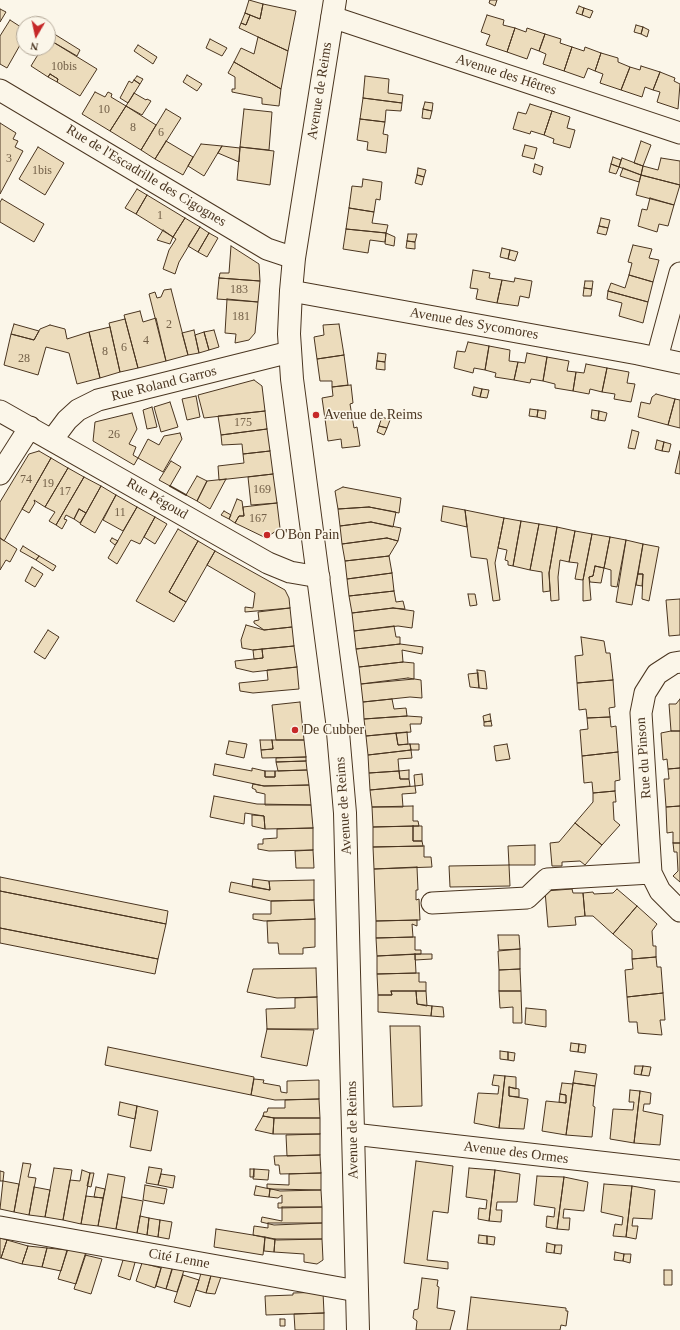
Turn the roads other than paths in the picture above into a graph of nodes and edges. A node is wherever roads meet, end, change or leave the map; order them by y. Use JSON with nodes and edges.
{"nodes":[{"id":1,"x":333,"y":9,"type":"edge"},
{"id":2,"x":0,"y":90,"type":"edge"},
{"id":3,"x":680,"y":133,"type":"edge"},
{"id":4,"x":294,"y":258,"type":"junction"},
{"id":5,"x":680,"y":273,"type":"edge"},
{"id":6,"x":290,"y":291,"type":"junction"},
{"id":7,"x":290,"y":352,"type":"junction"},
{"id":8,"x":658,"y":358,"type":"junction"},
{"id":9,"x":680,"y":364,"type":"edge"},
{"id":10,"x":0,"y":410,"type":"edge"},
{"id":11,"x":26,"y":425,"type":"junction"},
{"id":12,"x":0,"y":429,"type":"edge"},
{"id":13,"x":52,"y":440,"type":"junction"},
{"id":14,"x":0,"y":474,"type":"edge"},
{"id":15,"x":319,"y":576,"type":"junction"},
{"id":16,"x":680,"y":662,"type":"edge"},
{"id":17,"x":651,"y":873,"type":"junction"},
{"id":18,"x":432,"y":903,"type":"dead end"},
{"id":19,"x":680,"y":911,"type":"edge"},
{"id":20,"x":353,"y":1134,"type":"junction"},
{"id":21,"x":680,"y":1171,"type":"edge"},
{"id":22,"x":0,"y":1227,"type":"edge"},
{"id":23,"x":357,"y":1291,"type":"junction"},
{"id":24,"x":358,"y":1330,"type":"edge"}],
"edges":[{"from":1,"to":3,"type":"street","name":"Avenue des Hêtres"},
{"from":1,"to":4,"type":"street","name":"Avenue de Reims"},
{"from":2,"to":4,"type":"street","name":"Rue de l'Escadrille des Cigognes"},
{"from":4,"to":6,"type":"street","name":"Avenue de Reims"},
{"from":5,"to":8,"type":"street"},
{"from":6,"to":7,"type":"street","name":"Avenue de Reims"},
{"from":6,"to":8,"type":"street","name":"Avenue des Sycomores"},
{"from":7,"to":13,"type":"street","name":"Rue Roland Garros"},
{"from":7,"to":15,"type":"street","name":"Avenue de Reims"},
{"from":8,"to":9,"type":"street","name":"Avenue des Sycomores"},
{"from":10,"to":11,"type":"street","name":"Rue Pégoud"},
{"from":11,"to":12,"type":"street"},
{"from":11,"to":13,"type":"street","name":"Rue Pégoud"},
{"from":11,"to":14,"type":"street"},
{"from":13,"to":15,"type":"street","name":"Rue Pégoud"},
{"from":15,"to":20,"type":"street","name":"Avenue de Reims"},
{"from":16,"to":17,"type":"street","name":"Rue du Pinson"},
{"from":17,"to":18,"type":"street"},
{"from":17,"to":19,"type":"street","name":"Rue du Pinson"},
{"from":20,"to":21,"type":"street","name":"Avenue des Ormes"},
{"from":20,"to":23,"type":"street","name":"Avenue de Reims"},
{"from":22,"to":23,"type":"street","name":"Cité Lenne"},
{"from":23,"to":24,"type":"street","name":"Avenue de Reims"}]}
